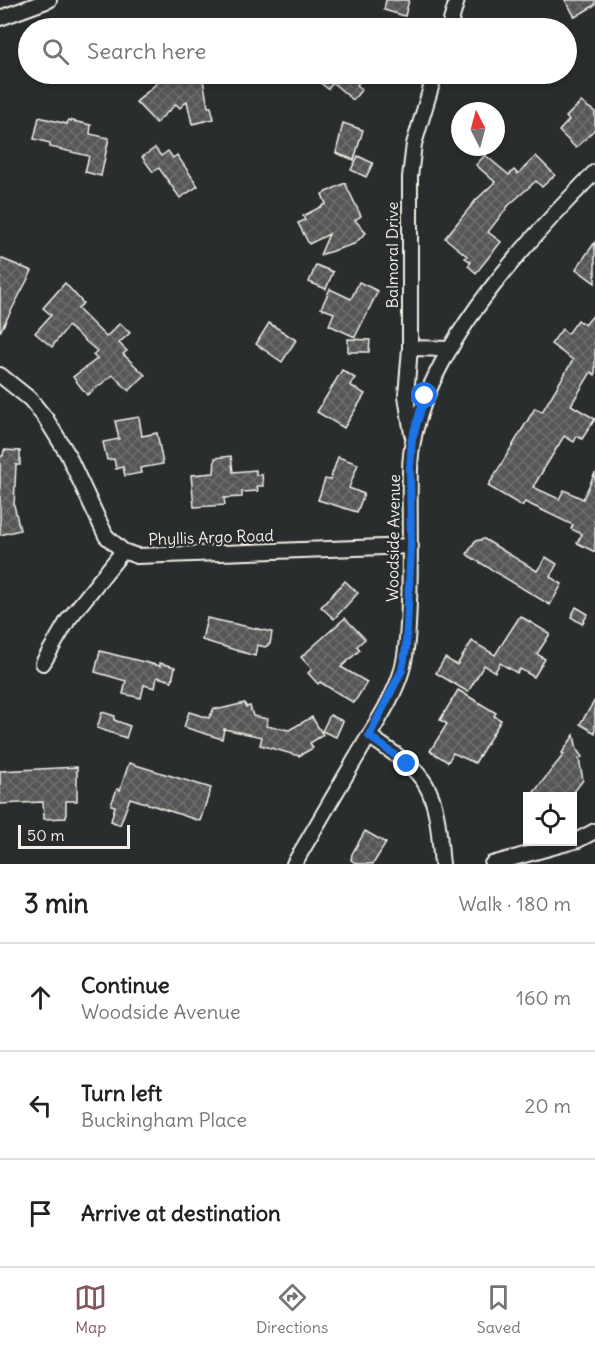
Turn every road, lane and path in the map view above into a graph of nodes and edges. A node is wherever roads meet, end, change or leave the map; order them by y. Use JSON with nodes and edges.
{"nodes":[{"id":1,"x":49,"y":0,"type":"edge"},
{"id":2,"x":457,"y":0,"type":"edge"},
{"id":3,"x":0,"y":18,"type":"edge"},
{"id":4,"x":451,"y":18,"type":"edge"},
{"id":5,"x":432,"y":84,"type":"edge"},
{"id":6,"x":595,"y":172,"type":"edge"},
{"id":7,"x":410,"y":348,"type":"junction"},
{"id":8,"x":450,"y":349,"type":"junction"},
{"id":9,"x":0,"y":375,"type":"edge"},
{"id":10,"x":412,"y":439,"type":"junction"},
{"id":11,"x":411,"y":546,"type":"junction"},
{"id":12,"x":123,"y":551,"type":"junction"},
{"id":13,"x":43,"y":663,"type":"dead end"},
{"id":14,"x":369,"y":736,"type":"junction"},
{"id":15,"x":595,"y":831,"type":"edge"},
{"id":16,"x":294,"y":864,"type":"edge"},
{"id":17,"x":442,"y":864,"type":"edge"},
{"id":18,"x":492,"y":864,"type":"edge"}],
"edges":[{"from":1,"to":3,"type":"street"},
{"from":2,"to":4,"type":"street"},
{"from":5,"to":7,"type":"street","name":"Balmoral Drive"},
{"from":6,"to":8,"type":"street","name":"Woodside Avenue"},
{"from":7,"to":8,"type":"street"},
{"from":7,"to":10,"type":"street","name":"Balmoral Drive"},
{"from":8,"to":10,"type":"street","name":"Woodside Avenue"},
{"from":9,"to":12,"type":"street"},
{"from":10,"to":11,"type":"street","name":"Woodside Avenue"},
{"from":11,"to":12,"type":"street","name":"Phyllis Argo Road"},
{"from":11,"to":14,"type":"street","name":"Woodside Avenue"},
{"from":12,"to":13,"type":"street"},
{"from":14,"to":16,"type":"street","name":"Woodside Avenue"},
{"from":14,"to":17,"type":"street"},
{"from":15,"to":18,"type":"street"}]}
